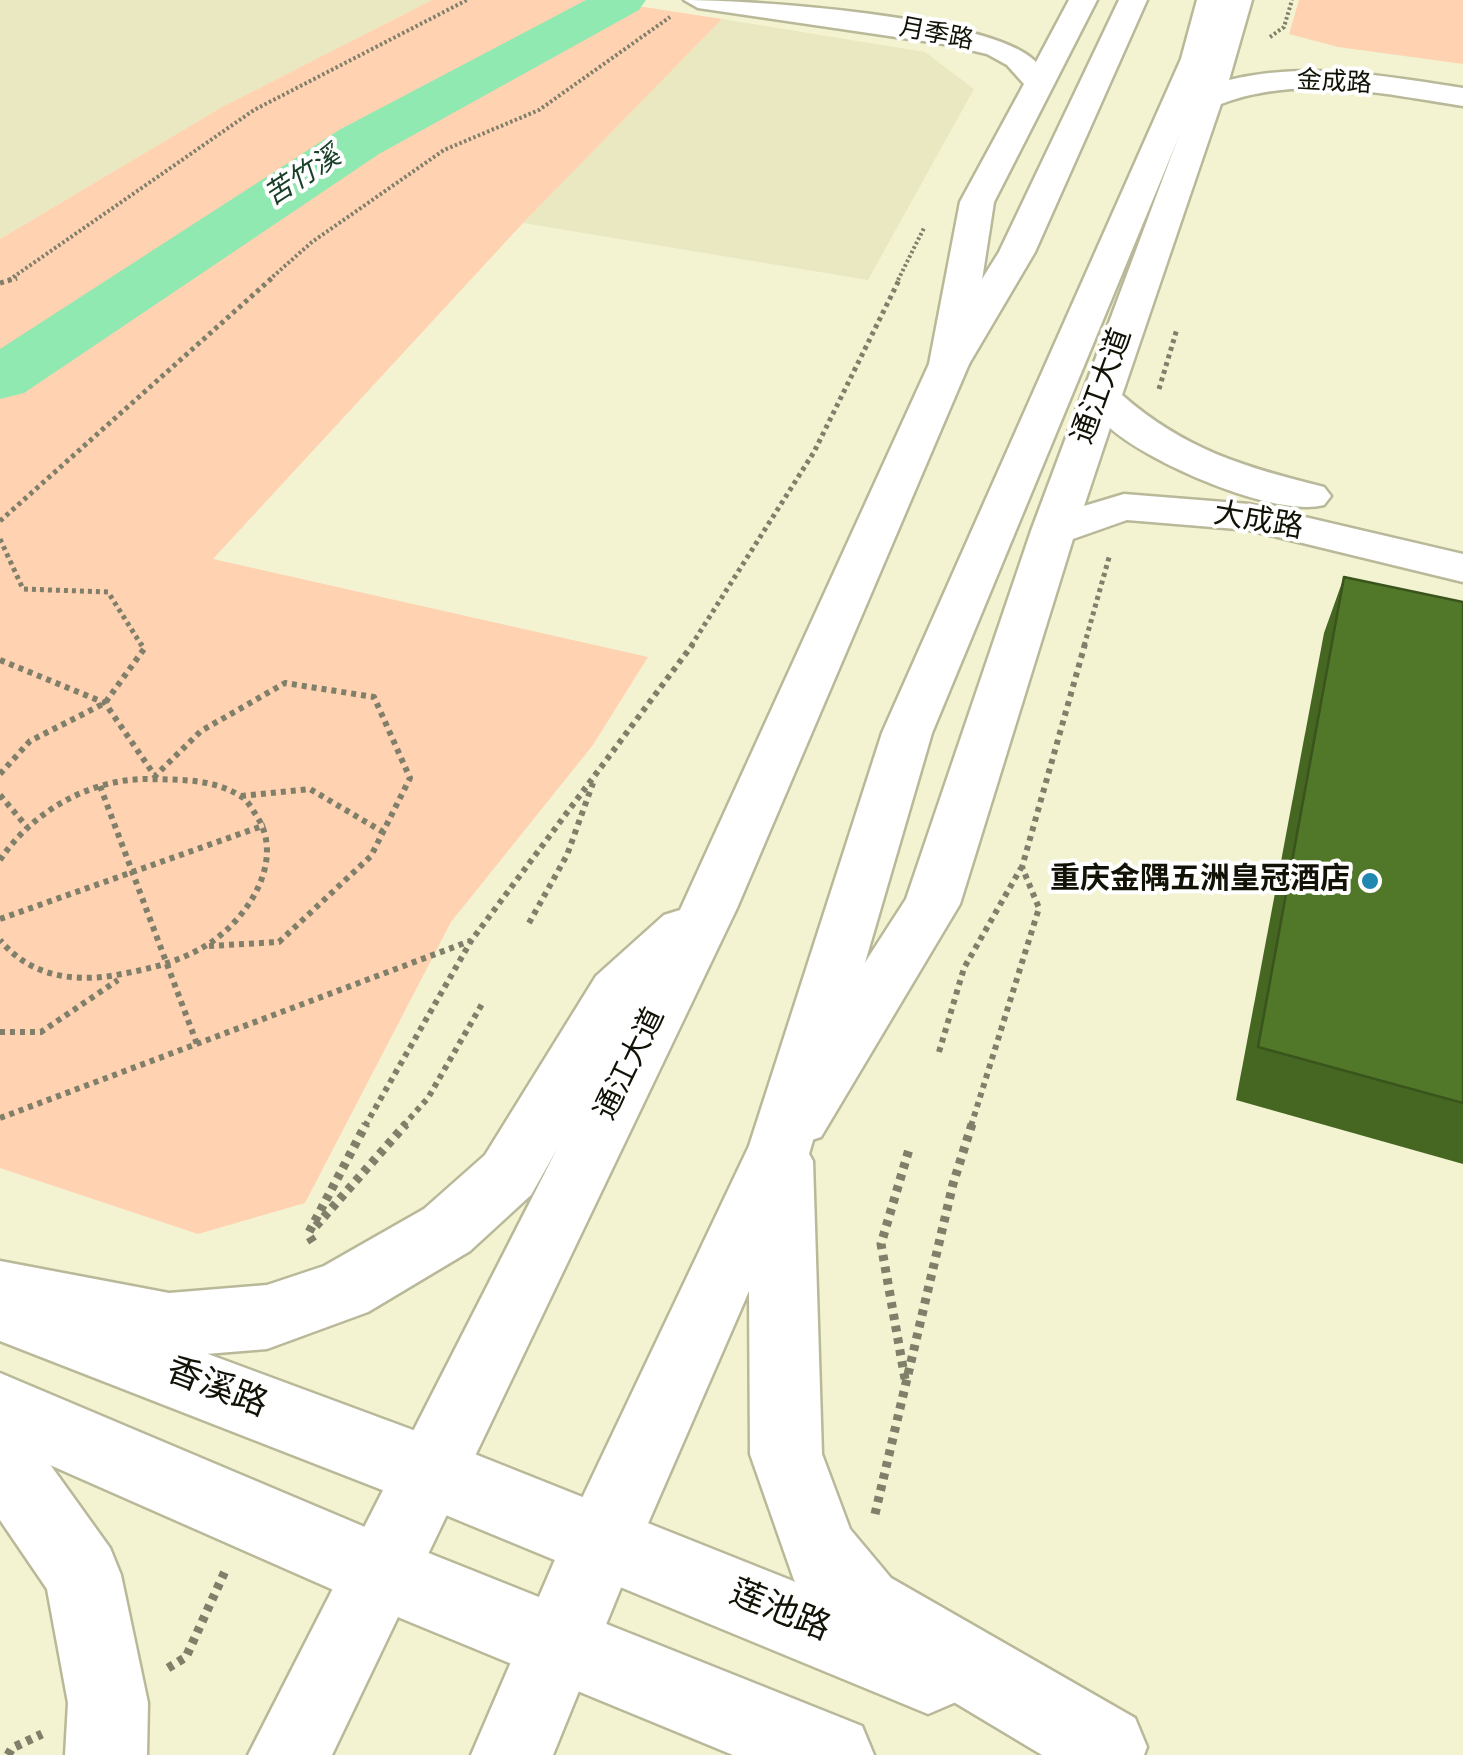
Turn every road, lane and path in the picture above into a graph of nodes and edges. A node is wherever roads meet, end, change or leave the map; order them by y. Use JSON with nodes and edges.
{"nodes":[{"id":1,"x":466,"y":0,"type":"edge"},
{"id":2,"x":1133,"y":0,"type":"edge"},
{"id":3,"x":1292,"y":0,"type":"edge"},
{"id":4,"x":772,"y":3,"type":"edge"},
{"id":5,"x":690,"y":5,"type":"edge"},
{"id":6,"x":1069,"y":9,"type":"edge"},
{"id":7,"x":1237,"y":15,"type":"edge"},
{"id":8,"x":1016,"y":24,"type":"dead end"},
{"id":9,"x":1296,"y":50,"type":"dead end"},
{"id":10,"x":1463,"y":78,"type":"edge"},
{"id":11,"x":1042,"y":85,"type":"junction"},
{"id":12,"x":1463,"y":97,"type":"edge"},
{"id":13,"x":1208,"y":98,"type":"junction"},
{"id":14,"x":926,"y":225,"type":"dead end"},
{"id":15,"x":0,"y":283,"type":"edge"},
{"id":16,"x":1183,"y":312,"type":"dead end"},
{"id":17,"x":949,"y":364,"type":"junction"},
{"id":18,"x":1100,"y":398,"type":"junction"},
{"id":19,"x":1144,"y":436,"type":"junction"},
{"id":20,"x":1124,"y":507,"type":"junction"},
{"id":21,"x":0,"y":522,"type":"edge"},
{"id":22,"x":1053,"y":530,"type":"junction"},
{"id":23,"x":1463,"y":530,"type":"edge"},
{"id":24,"x":0,"y":539,"type":"edge"},
{"id":25,"x":1463,"y":568,"type":"edge"},
{"id":26,"x":0,"y":660,"type":"edge"},
{"id":27,"x":105,"y":703,"type":"junction"},
{"id":28,"x":0,"y":774,"type":"edge"},
{"id":29,"x":155,"y":776,"type":"junction"},
{"id":30,"x":595,"y":777,"type":"junction"},
{"id":31,"x":100,"y":786,"type":"junction"},
{"id":32,"x":0,"y":794,"type":"edge"},
{"id":33,"x":239,"y":796,"type":"junction"},
{"id":34,"x":264,"y":825,"type":"junction"},
{"id":35,"x":27,"y":827,"type":"junction"},
{"id":36,"x":383,"y":832,"type":"junction"},
{"id":37,"x":0,"y":860,"type":"edge"},
{"id":38,"x":1022,"y":867,"type":"junction"},
{"id":39,"x":132,"y":872,"type":"junction"},
{"id":40,"x":708,"y":908,"type":"junction"},
{"id":41,"x":0,"y":918,"type":"edge"},
{"id":42,"x":528,"y":923,"type":"dead end"},
{"id":43,"x":0,"y":940,"type":"edge"},
{"id":44,"x":471,"y":940,"type":"junction"},
{"id":45,"x":210,"y":946,"type":"junction"},
{"id":46,"x":167,"y":966,"type":"junction"},
{"id":47,"x":120,"y":978,"type":"junction"},
{"id":48,"x":482,"y":1004,"type":"dead end"},
{"id":49,"x":0,"y":1032,"type":"edge"},
{"id":50,"x":196,"y":1044,"type":"junction"},
{"id":51,"x":938,"y":1052,"type":"dead end"},
{"id":52,"x":0,"y":1118,"type":"edge"},
{"id":53,"x":781,"y":1146,"type":"junction"},
{"id":54,"x":910,"y":1146,"type":"dead end"},
{"id":55,"x":308,"y":1234,"type":"junction"},
{"id":56,"x":344,"y":1290,"type":"junction"},
{"id":57,"x":0,"y":1292,"type":"edge"},
{"id":58,"x":0,"y":1309,"type":"edge"},
{"id":59,"x":906,"y":1385,"type":"junction"},
{"id":60,"x":0,"y":1408,"type":"edge"},
{"id":61,"x":0,"y":1456,"type":"edge"},
{"id":62,"x":432,"y":1473,"type":"junction"},
{"id":63,"x":251,"y":1514,"type":"junction"},
{"id":64,"x":602,"y":1540,"type":"junction"},
{"id":65,"x":820,"y":1554,"type":"junction"},
{"id":66,"x":382,"y":1572,"type":"junction"},
{"id":67,"x":557,"y":1645,"type":"junction"},
{"id":68,"x":107,"y":1729,"type":"edge"},
{"id":69,"x":1116,"y":1751,"type":"edge"},
{"id":70,"x":8,"y":1755,"type":"edge"},
{"id":71,"x":290,"y":1755,"type":"edge"},
{"id":72,"x":512,"y":1755,"type":"edge"},
{"id":73,"x":833,"y":1755,"type":"edge"}],
"edges":[{"from":1,"to":15,"type":"path"},
{"from":2,"to":17,"type":"main road","name":"通江大道"},
{"from":3,"to":7,"type":"path"},
{"from":4,"to":5,"type":"main road","name":"月季路"},
{"from":4,"to":8,"type":"main road","name":"月季路"},
{"from":4,"to":11,"type":"main road","name":"月季路"},
{"from":5,"to":21,"type":"path"},
{"from":6,"to":11,"type":"main road","name":"通江大道"},
{"from":7,"to":13,"type":"main road","name":"通江大道"},
{"from":7,"to":53,"type":"main road","name":"通江大道"},
{"from":9,"to":10,"type":"main road","name":"金成路"},
{"from":11,"to":17,"type":"main road","name":"通江大道"},
{"from":12,"to":13,"type":"main road","name":"金成路"},
{"from":13,"to":18,"type":"main road","name":"通江大道"},
{"from":14,"to":30,"type":"path"},
{"from":16,"to":19,"type":"path"},
{"from":17,"to":40,"type":"main road","name":"通江大道"},
{"from":18,"to":19,"type":"main road","name":"大成路"},
{"from":18,"to":22,"type":"main road","name":"通江大道"},
{"from":19,"to":23,"type":"main road","name":"大成路"},
{"from":20,"to":22,"type":"main road","name":"大成路"},
{"from":20,"to":25,"type":"main road","name":"大成路"},
{"from":20,"to":38,"type":"path"},
{"from":22,"to":53,"type":"main road","name":"通江大道"},
{"from":24,"to":27,"type":"path"},
{"from":26,"to":27,"type":"path"},
{"from":27,"to":28,"type":"path"},
{"from":27,"to":29,"type":"path"},
{"from":29,"to":31,"type":"path"},
{"from":29,"to":33,"type":"path"},
{"from":29,"to":36,"type":"path"},
{"from":30,"to":42,"type":"path"},
{"from":30,"to":44,"type":"path"},
{"from":31,"to":35,"type":"path"},
{"from":31,"to":39,"type":"path"},
{"from":32,"to":35,"type":"path"},
{"from":33,"to":34,"type":"path"},
{"from":33,"to":36,"type":"path"},
{"from":34,"to":39,"type":"path"},
{"from":34,"to":45,"type":"path"},
{"from":35,"to":37,"type":"path"},
{"from":36,"to":45,"type":"path"},
{"from":38,"to":51,"type":"path"},
{"from":38,"to":59,"type":"path"},
{"from":39,"to":41,"type":"path"},
{"from":39,"to":46,"type":"path"},
{"from":40,"to":56,"type":"main road"},
{"from":40,"to":62,"type":"main road","name":"通江大道"},
{"from":43,"to":47,"type":"path"},
{"from":44,"to":50,"type":"path"},
{"from":44,"to":55,"type":"path"},
{"from":45,"to":46,"type":"path"},
{"from":46,"to":47,"type":"path"},
{"from":46,"to":50,"type":"path"},
{"from":47,"to":49,"type":"path"},
{"from":48,"to":55,"type":"path"},
{"from":50,"to":52,"type":"path"},
{"from":53,"to":64,"type":"main road","name":"通江大道"},
{"from":53,"to":65,"type":"main road"},
{"from":54,"to":59,"type":"path"},
{"from":55,"to":56,"type":"path"},
{"from":56,"to":57,"type":"main road"},
{"from":58,"to":62,"type":"main road","name":"香溪路"},
{"from":59,"to":65,"type":"path"},
{"from":60,"to":63,"type":"main road"},
{"from":61,"to":68,"type":"main road"},
{"from":62,"to":64,"type":"main road","name":"莲池路"},
{"from":62,"to":66,"type":"main road","name":"通江大道"},
{"from":63,"to":66,"type":"main road"},
{"from":63,"to":68,"type":"path"},
{"from":64,"to":67,"type":"main road","name":"通江大道"},
{"from":64,"to":69,"type":"main road","name":"莲池路"},
{"from":65,"to":69,"type":"main road"},
{"from":66,"to":67,"type":"main road"},
{"from":66,"to":71,"type":"main road","name":"通江大道"},
{"from":67,"to":72,"type":"main road","name":"通江大道"},
{"from":67,"to":73,"type":"main road"},
{"from":68,"to":70,"type":"path"}]}
